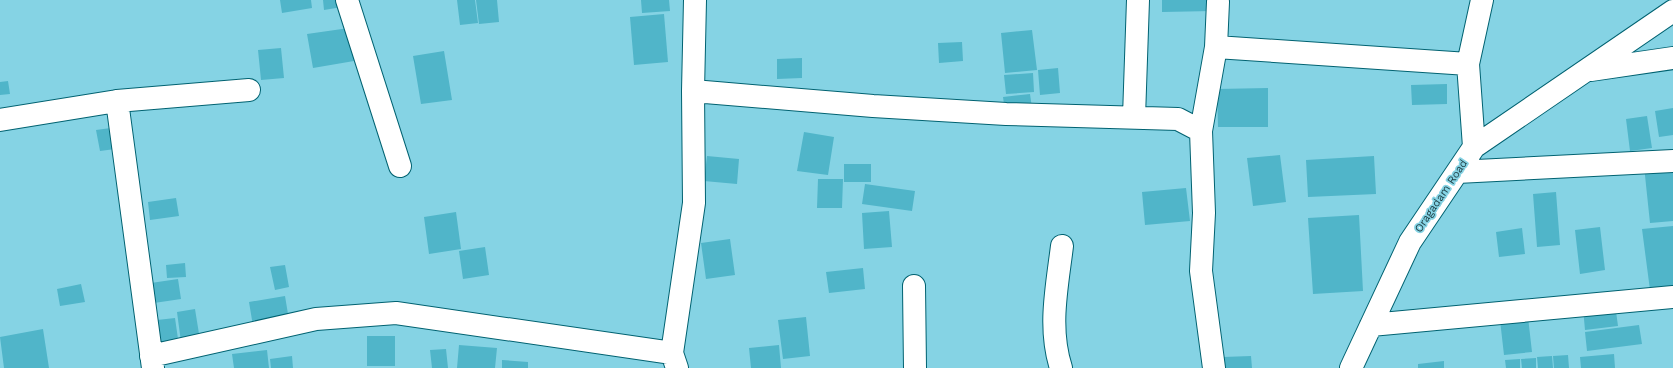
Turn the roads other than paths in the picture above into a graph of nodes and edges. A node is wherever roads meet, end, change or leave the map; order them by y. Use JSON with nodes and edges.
{"nodes":[{"id":1,"x":347,"y":0,"type":"edge"},
{"id":2,"x":695,"y":0,"type":"edge"},
{"id":3,"x":1138,"y":0,"type":"edge"},
{"id":4,"x":1482,"y":0,"type":"edge"},
{"id":5,"x":1218,"y":2,"type":"dead end"},
{"id":6,"x":1673,"y":11,"type":"edge"},
{"id":7,"x":1216,"y":47,"type":"junction"},
{"id":8,"x":1673,"y":58,"type":"edge"},
{"id":9,"x":1468,"y":64,"type":"junction"},
{"id":10,"x":1586,"y":70,"type":"junction"},
{"id":11,"x":249,"y":90,"type":"dead end"},
{"id":12,"x":694,"y":91,"type":"junction"},
{"id":13,"x":117,"y":100,"type":"junction"},
{"id":14,"x":1134,"y":117,"type":"junction"},
{"id":15,"x":0,"y":120,"type":"edge"},
{"id":16,"x":1202,"y":131,"type":"junction"},
{"id":17,"x":1474,"y":147,"type":"junction"},
{"id":18,"x":1673,"y":161,"type":"edge"},
{"id":19,"x":400,"y":166,"type":"dead end"},
{"id":20,"x":1457,"y":172,"type":"junction"},
{"id":21,"x":1062,"y":246,"type":"dead end"},
{"id":22,"x":914,"y":286,"type":"dead end"},
{"id":23,"x":1673,"y":296,"type":"edge"},
{"id":24,"x":1371,"y":325,"type":"junction"},
{"id":25,"x":675,"y":360,"type":"edge"},
{"id":26,"x":152,"y":362,"type":"edge"},
{"id":27,"x":915,"y":368,"type":"edge"},
{"id":28,"x":1061,"y":368,"type":"edge"},
{"id":29,"x":1214,"y":368,"type":"edge"},
{"id":30,"x":1351,"y":368,"type":"edge"}],
"edges":[{"from":1,"to":19,"type":"street"},
{"from":2,"to":12,"type":"street"},
{"from":3,"to":14,"type":"street"},
{"from":4,"to":9,"type":"street"},
{"from":5,"to":7,"type":"street"},
{"from":6,"to":10,"type":"street","name":"Oragadam Road"},
{"from":7,"to":9,"type":"street"},
{"from":7,"to":16,"type":"street"},
{"from":8,"to":10,"type":"street"},
{"from":9,"to":17,"type":"street"},
{"from":10,"to":17,"type":"street","name":"Oragadam Road"},
{"from":11,"to":13,"type":"street"},
{"from":12,"to":14,"type":"street"},
{"from":12,"to":25,"type":"street"},
{"from":13,"to":15,"type":"street"},
{"from":13,"to":26,"type":"street"},
{"from":14,"to":16,"type":"street"},
{"from":16,"to":29,"type":"street"},
{"from":17,"to":20,"type":"street","name":"Oragadam Road"},
{"from":18,"to":20,"type":"street"},
{"from":20,"to":24,"type":"street","name":"Oragadam Road"},
{"from":21,"to":28,"type":"street"},
{"from":22,"to":27,"type":"street"},
{"from":23,"to":24,"type":"street"},
{"from":24,"to":30,"type":"street","name":"Oragadam Road"},
{"from":25,"to":26,"type":"street"}]}
